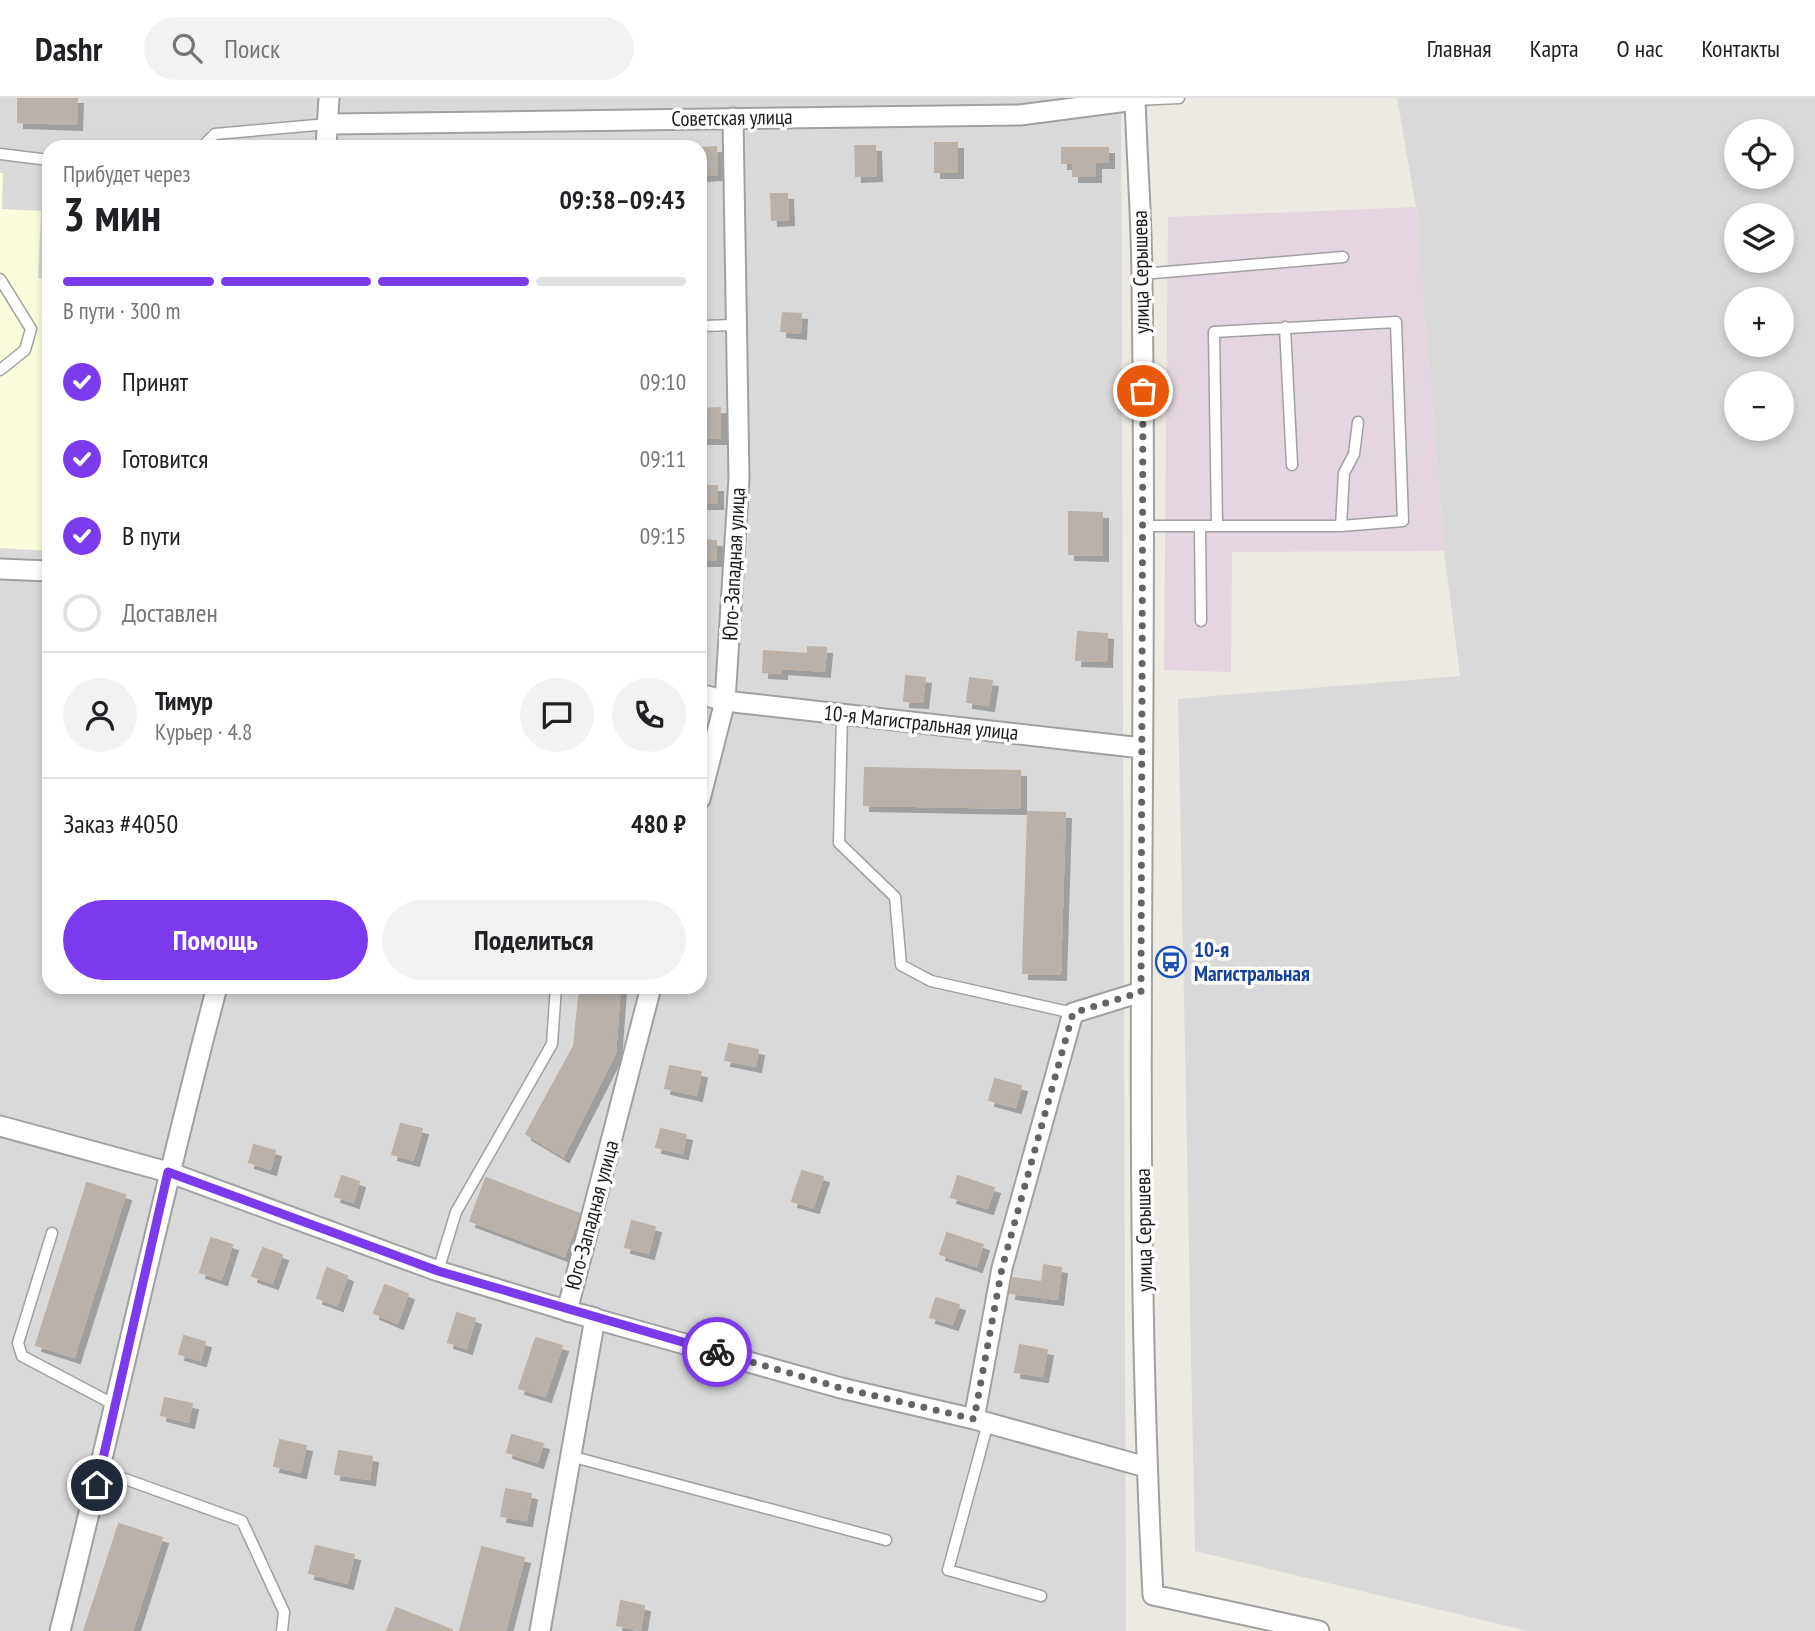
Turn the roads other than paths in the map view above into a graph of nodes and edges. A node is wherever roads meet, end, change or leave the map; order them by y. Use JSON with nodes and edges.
{"nodes":[{"id":1,"x":330,"y":98,"type":"edge"},
{"id":2,"x":1179,"y":98,"type":"edge"},
{"id":3,"x":1135,"y":99,"type":"edge"},
{"id":4,"x":733,"y":118,"type":"junction"},
{"id":5,"x":329,"y":124,"type":"junction"},
{"id":6,"x":209,"y":140,"type":"edge"},
{"id":7,"x":327,"y":140,"type":"edge"},
{"id":8,"x":0,"y":154,"type":"edge"},
{"id":9,"x":42,"y":159,"type":"edge"},
{"id":10,"x":1343,"y":257,"type":"dead end"},
{"id":11,"x":1142,"y":274,"type":"junction"},
{"id":12,"x":0,"y":279,"type":"edge"},
{"id":13,"x":737,"y":325,"type":"junction"},
{"id":14,"x":707,"y":326,"type":"edge"},
{"id":15,"x":1285,"y":327,"type":"junction"},
{"id":16,"x":0,"y":370,"type":"edge"},
{"id":17,"x":1358,"y":422,"type":"dead end"},
{"id":18,"x":1292,"y":465,"type":"dead end"},
{"id":19,"x":1217,"y":524,"type":"junction"},
{"id":20,"x":1143,"y":526,"type":"junction"},
{"id":21,"x":1341,"y":526,"type":"junction"},
{"id":22,"x":1200,"y":528,"type":"junction"},
{"id":23,"x":0,"y":569,"type":"edge"},
{"id":24,"x":42,"y":571,"type":"edge"},
{"id":25,"x":1201,"y":621,"type":"dead end"},
{"id":26,"x":707,"y":696,"type":"edge"},
{"id":27,"x":726,"y":701,"type":"junction"},
{"id":28,"x":842,"y":714,"type":"junction"},
{"id":29,"x":1142,"y":748,"type":"junction"},
{"id":30,"x":707,"y":773,"type":"edge"},
{"id":31,"x":1141,"y":992,"type":"junction"},
{"id":32,"x":214,"y":994,"type":"edge"},
{"id":33,"x":556,"y":994,"type":"edge"},
{"id":34,"x":649,"y":994,"type":"edge"},
{"id":35,"x":1073,"y":1013,"type":"junction"},
{"id":36,"x":0,"y":1126,"type":"edge"},
{"id":37,"x":168,"y":1172,"type":"junction"},
{"id":38,"x":52,"y":1233,"type":"dead end"},
{"id":39,"x":438,"y":1271,"type":"junction"},
{"id":40,"x":567,"y":1311,"type":"junction"},
{"id":41,"x":595,"y":1318,"type":"junction"},
{"id":42,"x":115,"y":1405,"type":"junction"},
{"id":43,"x":981,"y":1421,"type":"junction"},
{"id":44,"x":569,"y":1456,"type":"junction"},
{"id":45,"x":1146,"y":1467,"type":"junction"},
{"id":46,"x":100,"y":1470,"type":"junction"},
{"id":47,"x":886,"y":1540,"type":"dead end"},
{"id":48,"x":1041,"y":1597,"type":"dead end"},
{"id":49,"x":60,"y":1631,"type":"edge"},
{"id":50,"x":282,"y":1631,"type":"edge"},
{"id":51,"x":540,"y":1631,"type":"edge"},
{"id":52,"x":1319,"y":1631,"type":"edge"}],
"edges":[{"from":1,"to":5,"type":"street"},
{"from":2,"to":3,"type":"lane"},
{"from":3,"to":4,"type":"street","name":"Советская улица"},
{"from":3,"to":11,"type":"street","name":"улица Серышева"},
{"from":4,"to":5,"type":"street","name":"Советская улица"},
{"from":4,"to":13,"type":"street","name":"Юго-Западная улица"},
{"from":5,"to":6,"type":"lane"},
{"from":5,"to":7,"type":"street"},
{"from":8,"to":9,"type":"lane"},
{"from":10,"to":11,"type":"lane"},
{"from":11,"to":20,"type":"street","name":"улица Серышева"},
{"from":12,"to":16,"type":"lane"},
{"from":13,"to":14,"type":"lane"},
{"from":13,"to":27,"type":"street","name":"Юго-Западная улица"},
{"from":15,"to":18,"type":"lane"},
{"from":15,"to":19,"type":"lane"},
{"from":15,"to":21,"type":"lane"},
{"from":17,"to":21,"type":"lane"},
{"from":19,"to":21,"type":"lane"},
{"from":19,"to":22,"type":"lane"},
{"from":20,"to":22,"type":"lane"},
{"from":20,"to":29,"type":"street","name":"улица Серышева"},
{"from":22,"to":25,"type":"lane"},
{"from":23,"to":24,"type":"street"},
{"from":26,"to":27,"type":"street","name":"10-я Магистральная улица"},
{"from":27,"to":28,"type":"street","name":"10-я Магистральная улица"},
{"from":27,"to":30,"type":"street","name":"Юго-Западная улица"},
{"from":28,"to":29,"type":"street","name":"10-я Магистральная улица"},
{"from":28,"to":35,"type":"lane"},
{"from":29,"to":31,"type":"street","name":"улица Серышева"},
{"from":31,"to":35,"type":"street"},
{"from":31,"to":45,"type":"street","name":"улица Серышева"},
{"from":32,"to":37,"type":"street"},
{"from":33,"to":39,"type":"lane"},
{"from":34,"to":40,"type":"street","name":"Юго-Западная улица"},
{"from":35,"to":43,"type":"street"},
{"from":36,"to":37,"type":"street"},
{"from":37,"to":39,"type":"street"},
{"from":37,"to":42,"type":"street"},
{"from":38,"to":42,"type":"lane"},
{"from":39,"to":40,"type":"street"},
{"from":40,"to":41,"type":"street"},
{"from":41,"to":43,"type":"street"},
{"from":41,"to":44,"type":"street","name":"Юго-Западная улица"},
{"from":42,"to":46,"type":"street"},
{"from":43,"to":45,"type":"street"},
{"from":43,"to":48,"type":"lane"},
{"from":44,"to":47,"type":"lane"},
{"from":44,"to":51,"type":"street","name":"Юго-Западная улица"},
{"from":45,"to":52,"type":"street","name":"улица Серышева"},
{"from":46,"to":49,"type":"street"},
{"from":46,"to":50,"type":"lane"}]}
